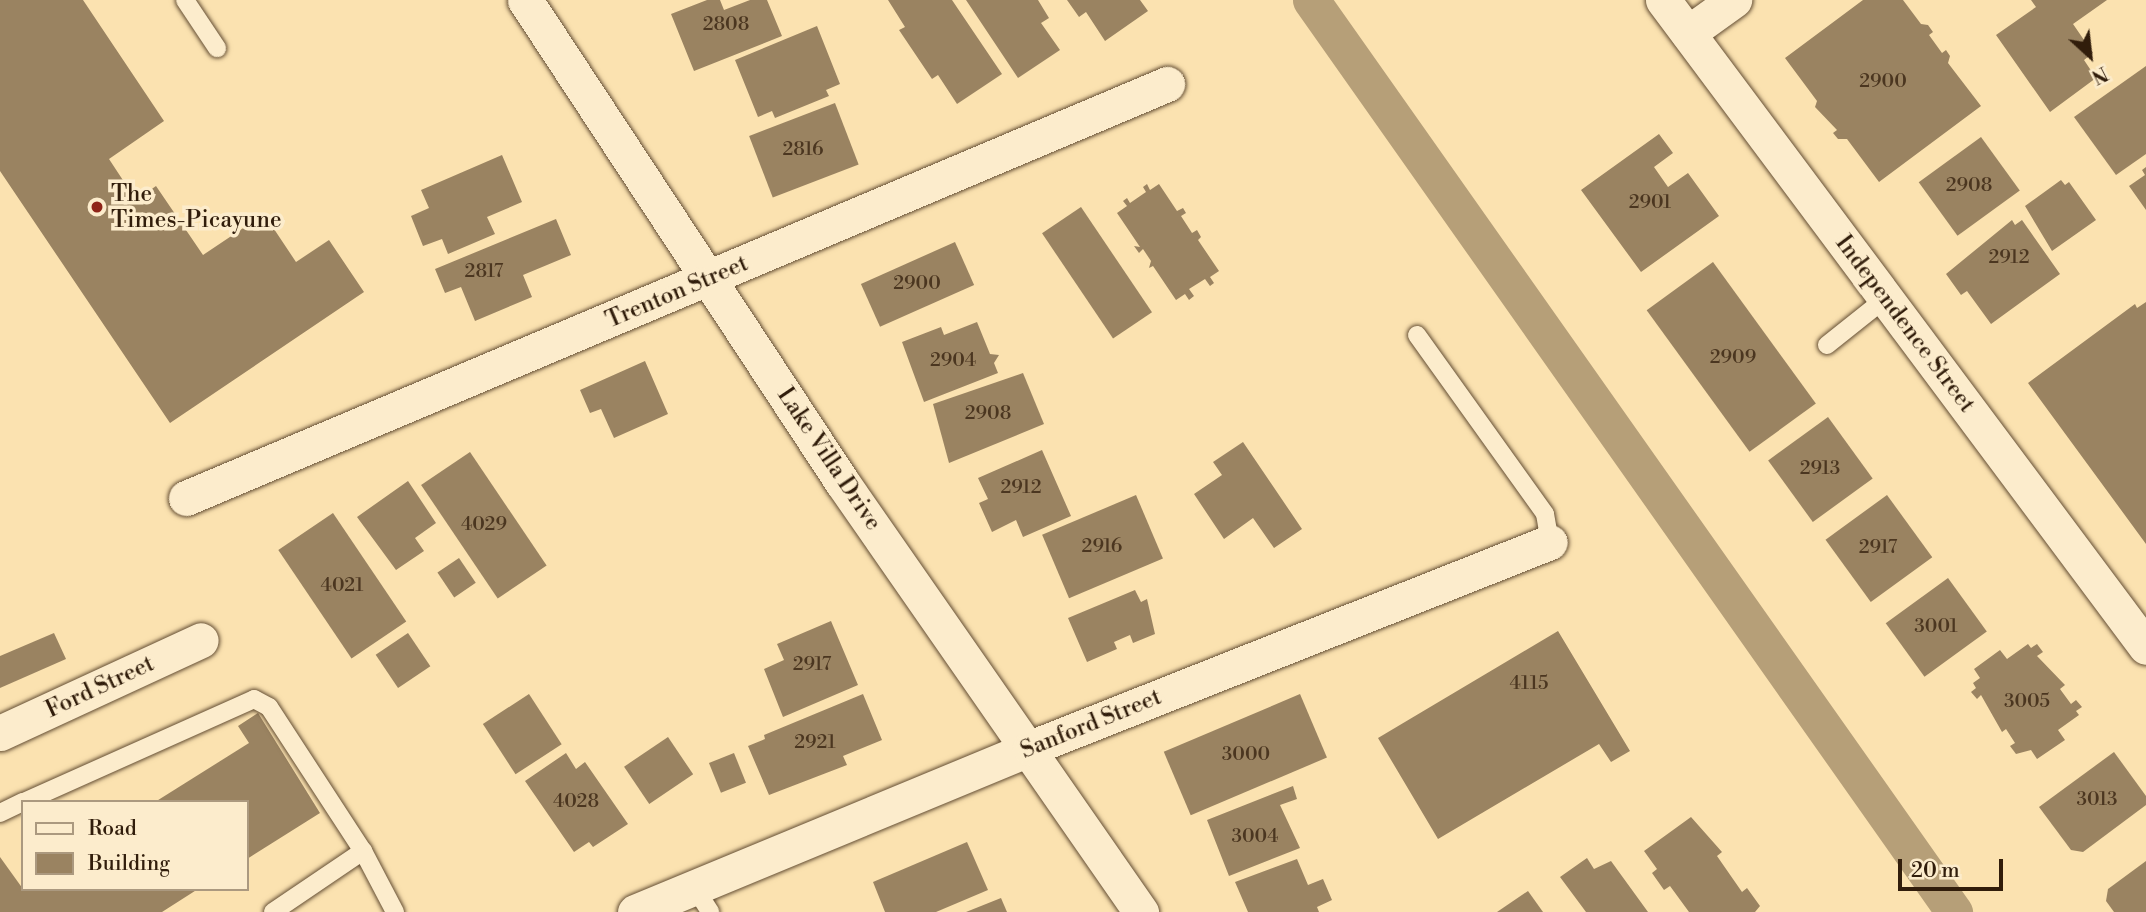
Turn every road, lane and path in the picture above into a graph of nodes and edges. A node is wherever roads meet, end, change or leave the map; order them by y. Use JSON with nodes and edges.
{"nodes":[{"id":1,"x":185,"y":0,"type":"edge"},
{"id":2,"x":525,"y":0,"type":"edge"},
{"id":3,"x":1663,"y":0,"type":"edge"},
{"id":4,"x":1734,"y":0,"type":"edge"},
{"id":5,"x":1688,"y":33,"type":"junction"},
{"id":6,"x":217,"y":48,"type":"dead end"},
{"id":7,"x":1167,"y":84,"type":"dead end"},
{"id":8,"x":711,"y":278,"type":"junction"},
{"id":9,"x":1886,"y":299,"type":"junction"},
{"id":10,"x":1417,"y":335,"type":"dead end"},
{"id":11,"x":1826,"y":345,"type":"dead end"},
{"id":12,"x":186,"y":498,"type":"dead end"},
{"id":13,"x":1550,"y":542,"type":"joint"},
{"id":14,"x":201,"y":640,"type":"dead end"},
{"id":15,"x":2146,"y":647,"type":"edge"},
{"id":16,"x":0,"y":733,"type":"edge"},
{"id":17,"x":1030,"y":748,"type":"junction"},
{"id":18,"x":27,"y":800,"type":"edge"},
{"id":19,"x":21,"y":803,"type":"edge"},
{"id":20,"x":0,"y":813,"type":"edge"},
{"id":21,"x":363,"y":851,"type":"junction"},
{"id":22,"x":702,"y":900,"type":"edge"},
{"id":23,"x":273,"y":912,"type":"edge"},
{"id":24,"x":396,"y":912,"type":"edge"},
{"id":25,"x":635,"y":912,"type":"edge"},
{"id":26,"x":1141,"y":912,"type":"edge"}],
"edges":[{"from":1,"to":6,"type":"lane"},
{"from":2,"to":8,"type":"street","name":"Lake Villa Drive"},
{"from":3,"to":5,"type":"street","name":"Independence Street"},
{"from":4,"to":5,"type":"street"},
{"from":5,"to":9,"type":"street","name":"Independence Street"},
{"from":7,"to":8,"type":"street","name":"Trenton Street"},
{"from":8,"to":12,"type":"street","name":"Trenton Street"},
{"from":8,"to":17,"type":"street","name":"Lake Villa Drive"},
{"from":9,"to":11,"type":"lane"},
{"from":9,"to":15,"type":"street","name":"Independence Street"},
{"from":10,"to":13,"type":"lane"},
{"from":13,"to":17,"type":"street","name":"Sanford Street"},
{"from":14,"to":16,"type":"street","name":"Ford Street"},
{"from":17,"to":22,"type":"street","name":"Sanford Street"},
{"from":17,"to":26,"type":"street","name":"Lake Villa Drive"},
{"from":18,"to":21,"type":"lane"},
{"from":19,"to":20,"type":"lane"},
{"from":21,"to":23,"type":"lane"},
{"from":21,"to":24,"type":"lane"},
{"from":22,"to":25,"type":"street","name":"Sanford Street"}]}
